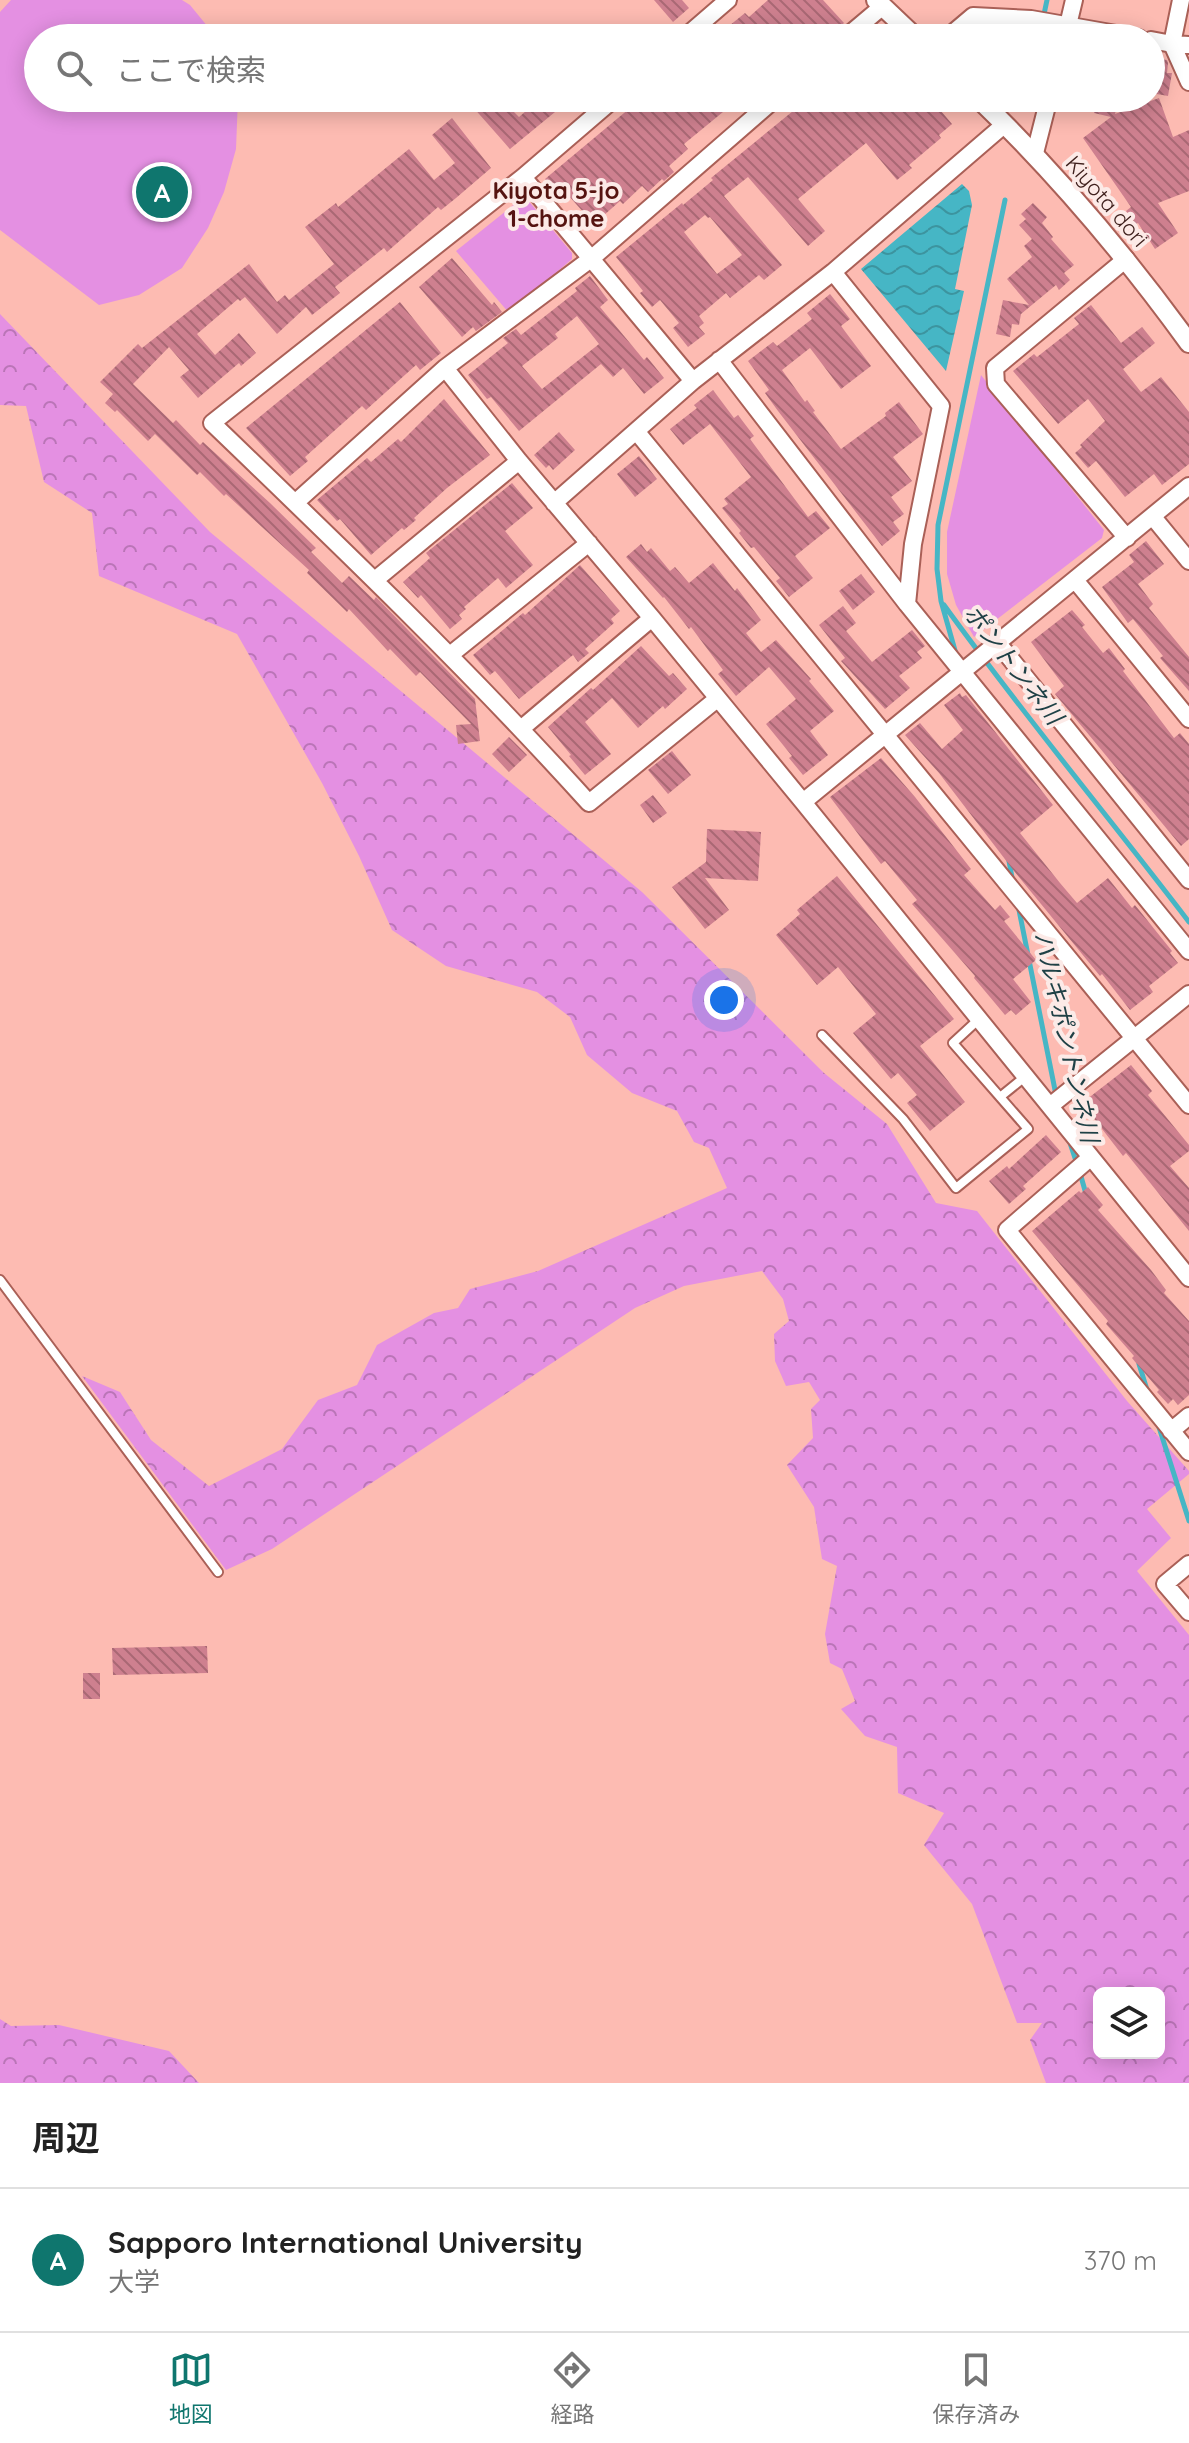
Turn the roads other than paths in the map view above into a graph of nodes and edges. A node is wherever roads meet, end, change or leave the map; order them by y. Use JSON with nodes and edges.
{"nodes":[{"id":1,"x":728,"y":0,"type":"edge"},
{"id":2,"x":1019,"y":0,"type":"edge"},
{"id":3,"x":1074,"y":0,"type":"edge"},
{"id":4,"x":1181,"y":0,"type":"edge"},
{"id":5,"x":880,"y":3,"type":"edge"},
{"id":6,"x":1023,"y":18,"type":"junction"},
{"id":7,"x":700,"y":24,"type":"edge"},
{"id":8,"x":859,"y":24,"type":"edge"},
{"id":9,"x":902,"y":24,"type":"edge"},
{"id":10,"x":964,"y":24,"type":"edge"},
{"id":11,"x":1044,"y":24,"type":"edge"},
{"id":12,"x":1064,"y":24,"type":"edge"},
{"id":13,"x":1181,"y":45,"type":"edge"},
{"id":14,"x":1189,"y":82,"type":"edge"},
{"id":15,"x":599,"y":112,"type":"edge"},
{"id":16,"x":760,"y":112,"type":"edge"},
{"id":17,"x":993,"y":112,"type":"edge"},
{"id":18,"x":1045,"y":112,"type":"edge"},
{"id":19,"x":1005,"y":124,"type":"junction"},
{"id":20,"x":1035,"y":153,"type":"junction"},
{"id":21,"x":523,"y":177,"type":"junction"},
{"id":22,"x":592,"y":258,"type":"junction"},
{"id":23,"x":1126,"y":259,"type":"junction"},
{"id":24,"x":833,"y":272,"type":"junction"},
{"id":25,"x":1189,"y":343,"type":"edge"},
{"id":26,"x":719,"y":360,"type":"junction"},
{"id":27,"x":445,"y":368,"type":"junction"},
{"id":28,"x":693,"y":381,"type":"junction"},
{"id":29,"x":636,"y":431,"type":"junction"},
{"id":30,"x":519,"y":461,"type":"junction"},
{"id":31,"x":1189,"y":486,"type":"edge"},
{"id":32,"x":295,"y":503,"type":"junction"},
{"id":33,"x":554,"y":503,"type":"junction"},
{"id":34,"x":1153,"y":517,"type":"junction"},
{"id":35,"x":1127,"y":538,"type":"junction"},
{"id":36,"x":589,"y":543,"type":"junction"},
{"id":37,"x":1189,"y":561,"type":"edge"},
{"id":38,"x":375,"y":580,"type":"junction"},
{"id":39,"x":1075,"y":580,"type":"junction"},
{"id":40,"x":907,"y":604,"type":"junction"},
{"id":41,"x":652,"y":618,"type":"junction"},
{"id":42,"x":993,"y":646,"type":"junction"},
{"id":43,"x":450,"y":655,"type":"junction"},
{"id":44,"x":966,"y":668,"type":"junction"},
{"id":45,"x":717,"y":699,"type":"junction"},
{"id":46,"x":1189,"y":719,"type":"edge"},
{"id":47,"x":522,"y":728,"type":"junction"},
{"id":48,"x":886,"y":734,"type":"junction"},
{"id":49,"x":803,"y":802,"type":"junction"},
{"id":50,"x":1189,"y":880,"type":"edge"},
{"id":51,"x":1189,"y":951,"type":"edge"},
{"id":52,"x":1189,"y":994,"type":"edge"},
{"id":53,"x":979,"y":1019,"type":"junction"},
{"id":54,"x":822,"y":1035,"type":"dead end"},
{"id":55,"x":1135,"y":1039,"type":"junction"},
{"id":56,"x":1026,"y":1076,"type":"junction"},
{"id":57,"x":1000,"y":1097,"type":"junction"},
{"id":58,"x":1189,"y":1105,"type":"edge"},
{"id":59,"x":1050,"y":1106,"type":"junction"},
{"id":60,"x":1090,"y":1158,"type":"junction"},
{"id":61,"x":1189,"y":1278,"type":"edge"},
{"id":62,"x":0,"y":1280,"type":"edge"},
{"id":63,"x":1189,"y":1416,"type":"edge"},
{"id":64,"x":1171,"y":1431,"type":"junction"},
{"id":65,"x":1189,"y":1452,"type":"edge"},
{"id":66,"x":1189,"y":1564,"type":"edge"},
{"id":67,"x":218,"y":1572,"type":"dead end"},
{"id":68,"x":1189,"y":1612,"type":"edge"}],
"edges":[{"from":1,"to":7,"type":"street"},
{"from":2,"to":6,"type":"street"},
{"from":3,"to":12,"type":"street"},
{"from":4,"to":13,"type":"street"},
{"from":5,"to":8,"type":"street"},
{"from":5,"to":9,"type":"street"},
{"from":6,"to":10,"type":"street"},
{"from":6,"to":11,"type":"street"},
{"from":13,"to":14,"type":"street"},
{"from":15,"to":21,"type":"street"},
{"from":16,"to":22,"type":"street"},
{"from":17,"to":19,"type":"street","name":"Kiyota dori"},
{"from":18,"to":20,"type":"street"},
{"from":19,"to":20,"type":"street","name":"Kiyota dori"},
{"from":19,"to":24,"type":"street"},
{"from":20,"to":23,"type":"street","name":"Kiyota dori"},
{"from":21,"to":22,"type":"street"},
{"from":21,"to":32,"type":"street"},
{"from":22,"to":27,"type":"street"},
{"from":22,"to":28,"type":"street"},
{"from":23,"to":25,"type":"street","name":"Kiyota dori"},
{"from":23,"to":35,"type":"street"},
{"from":24,"to":26,"type":"street"},
{"from":24,"to":40,"type":"street"},
{"from":26,"to":28,"type":"street"},
{"from":26,"to":40,"type":"street"},
{"from":27,"to":30,"type":"street"},
{"from":27,"to":32,"type":"street"},
{"from":28,"to":29,"type":"street"},
{"from":29,"to":33,"type":"street"},
{"from":29,"to":48,"type":"street"},
{"from":30,"to":33,"type":"street"},
{"from":30,"to":38,"type":"street"},
{"from":31,"to":34,"type":"street"},
{"from":32,"to":38,"type":"street"},
{"from":33,"to":36,"type":"street"},
{"from":34,"to":35,"type":"street"},
{"from":34,"to":37,"type":"street"},
{"from":35,"to":39,"type":"street"},
{"from":36,"to":41,"type":"street"},
{"from":36,"to":43,"type":"street"},
{"from":38,"to":43,"type":"street"},
{"from":39,"to":42,"type":"street"},
{"from":39,"to":46,"type":"street"},
{"from":40,"to":44,"type":"street"},
{"from":41,"to":45,"type":"street"},
{"from":41,"to":47,"type":"street"},
{"from":42,"to":44,"type":"street"},
{"from":42,"to":50,"type":"street"},
{"from":43,"to":47,"type":"street"},
{"from":44,"to":48,"type":"street"},
{"from":44,"to":51,"type":"street"},
{"from":45,"to":47,"type":"street"},
{"from":45,"to":49,"type":"street"},
{"from":48,"to":49,"type":"street"},
{"from":48,"to":55,"type":"street"},
{"from":49,"to":53,"type":"street"},
{"from":52,"to":55,"type":"street"},
{"from":53,"to":56,"type":"street"},
{"from":53,"to":57,"type":"lane"},
{"from":54,"to":57,"type":"lane"},
{"from":55,"to":58,"type":"street"},
{"from":55,"to":59,"type":"street"},
{"from":56,"to":57,"type":"lane"},
{"from":56,"to":59,"type":"street"},
{"from":59,"to":60,"type":"street"},
{"from":60,"to":61,"type":"street"},
{"from":60,"to":64,"type":"street"},
{"from":62,"to":67,"type":"lane"},
{"from":63,"to":64,"type":"street"},
{"from":64,"to":65,"type":"street"},
{"from":66,"to":68,"type":"street"}]}
